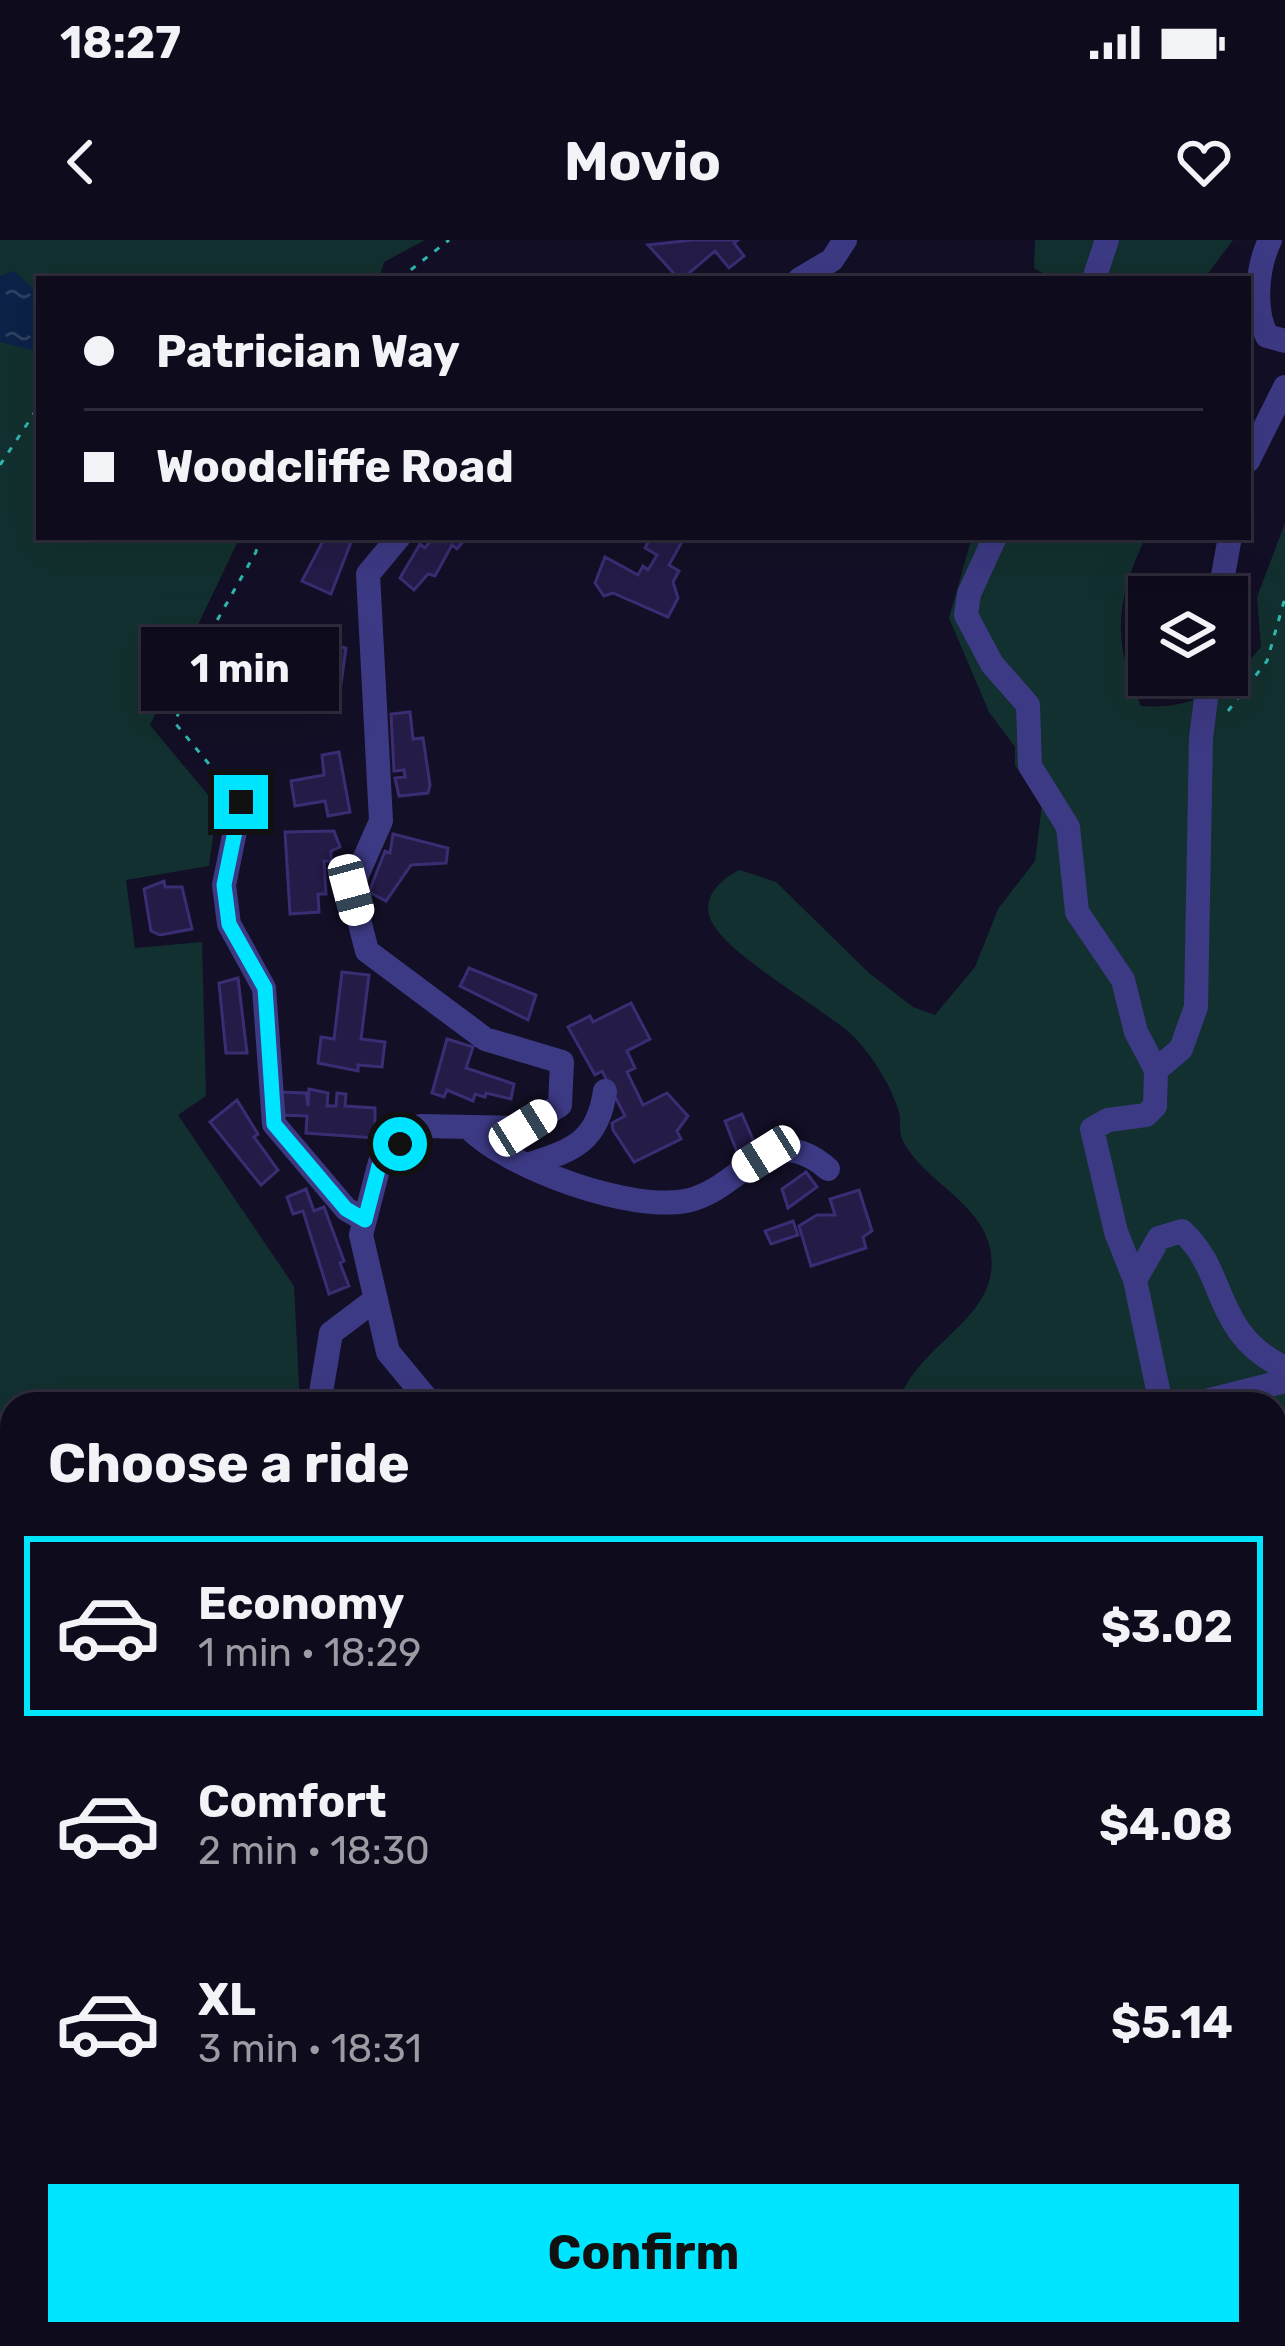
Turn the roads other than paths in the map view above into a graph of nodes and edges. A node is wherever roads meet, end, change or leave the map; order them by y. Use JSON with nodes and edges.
{"nodes":[{"id":1,"x":845,"y":240,"type":"edge"},
{"id":2,"x":1106,"y":240,"type":"edge"},
{"id":3,"x":1270,"y":240,"type":"edge"},
{"id":4,"x":805,"y":276,"type":"edge"},
{"id":5,"x":1095,"y":276,"type":"edge"},
{"id":6,"x":1285,"y":341,"type":"edge"},
{"id":7,"x":1283,"y":397,"type":"edge"},
{"id":8,"x":1251,"y":456,"type":"edge"},
{"id":9,"x":396,"y":540,"type":"edge"},
{"id":10,"x":994,"y":540,"type":"edge"},
{"id":11,"x":1229,"y":540,"type":"edge"},
{"id":12,"x":1223,"y":576,"type":"edge"},
{"id":13,"x":1206,"y":696,"type":"edge"},
{"id":14,"x":241,"y":802,"type":"road end"},
{"id":15,"x":1156,"y":1070,"type":"junction"},
{"id":16,"x":605,"y":1091,"type":"dead end"},
{"id":17,"x":468,"y":1127,"type":"junction"},
{"id":18,"x":530,"y":1164,"type":"junction"},
{"id":19,"x":828,"y":1169,"type":"dead end"},
{"id":20,"x":365,"y":1220,"type":"junction"},
{"id":21,"x":1135,"y":1280,"type":"junction"},
{"id":22,"x":376,"y":1299,"type":"junction"},
{"id":23,"x":1285,"y":1368,"type":"edge"},
{"id":24,"x":1285,"y":1381,"type":"edge"},
{"id":25,"x":321,"y":1392,"type":"edge"},
{"id":26,"x":420,"y":1392,"type":"edge"},
{"id":27,"x":1158,"y":1392,"type":"edge"},
{"id":28,"x":1241,"y":1392,"type":"edge"}],
"edges":[{"from":1,"to":4,"type":"street"},
{"from":2,"to":5,"type":"street"},
{"from":3,"to":6,"type":"street"},
{"from":7,"to":8,"type":"street"},
{"from":9,"to":17,"type":"street"},
{"from":10,"to":15,"type":"street"},
{"from":11,"to":12,"type":"street"},
{"from":13,"to":15,"type":"street"},
{"from":14,"to":20,"type":"street"},
{"from":15,"to":21,"type":"street"},
{"from":16,"to":18,"type":"street"},
{"from":17,"to":18,"type":"street"},
{"from":17,"to":20,"type":"street"},
{"from":18,"to":19,"type":"street"},
{"from":20,"to":22,"type":"street"},
{"from":21,"to":23,"type":"street"},
{"from":21,"to":27,"type":"street"},
{"from":22,"to":25,"type":"street"},
{"from":22,"to":26,"type":"street"},
{"from":24,"to":28,"type":"street"}]}
